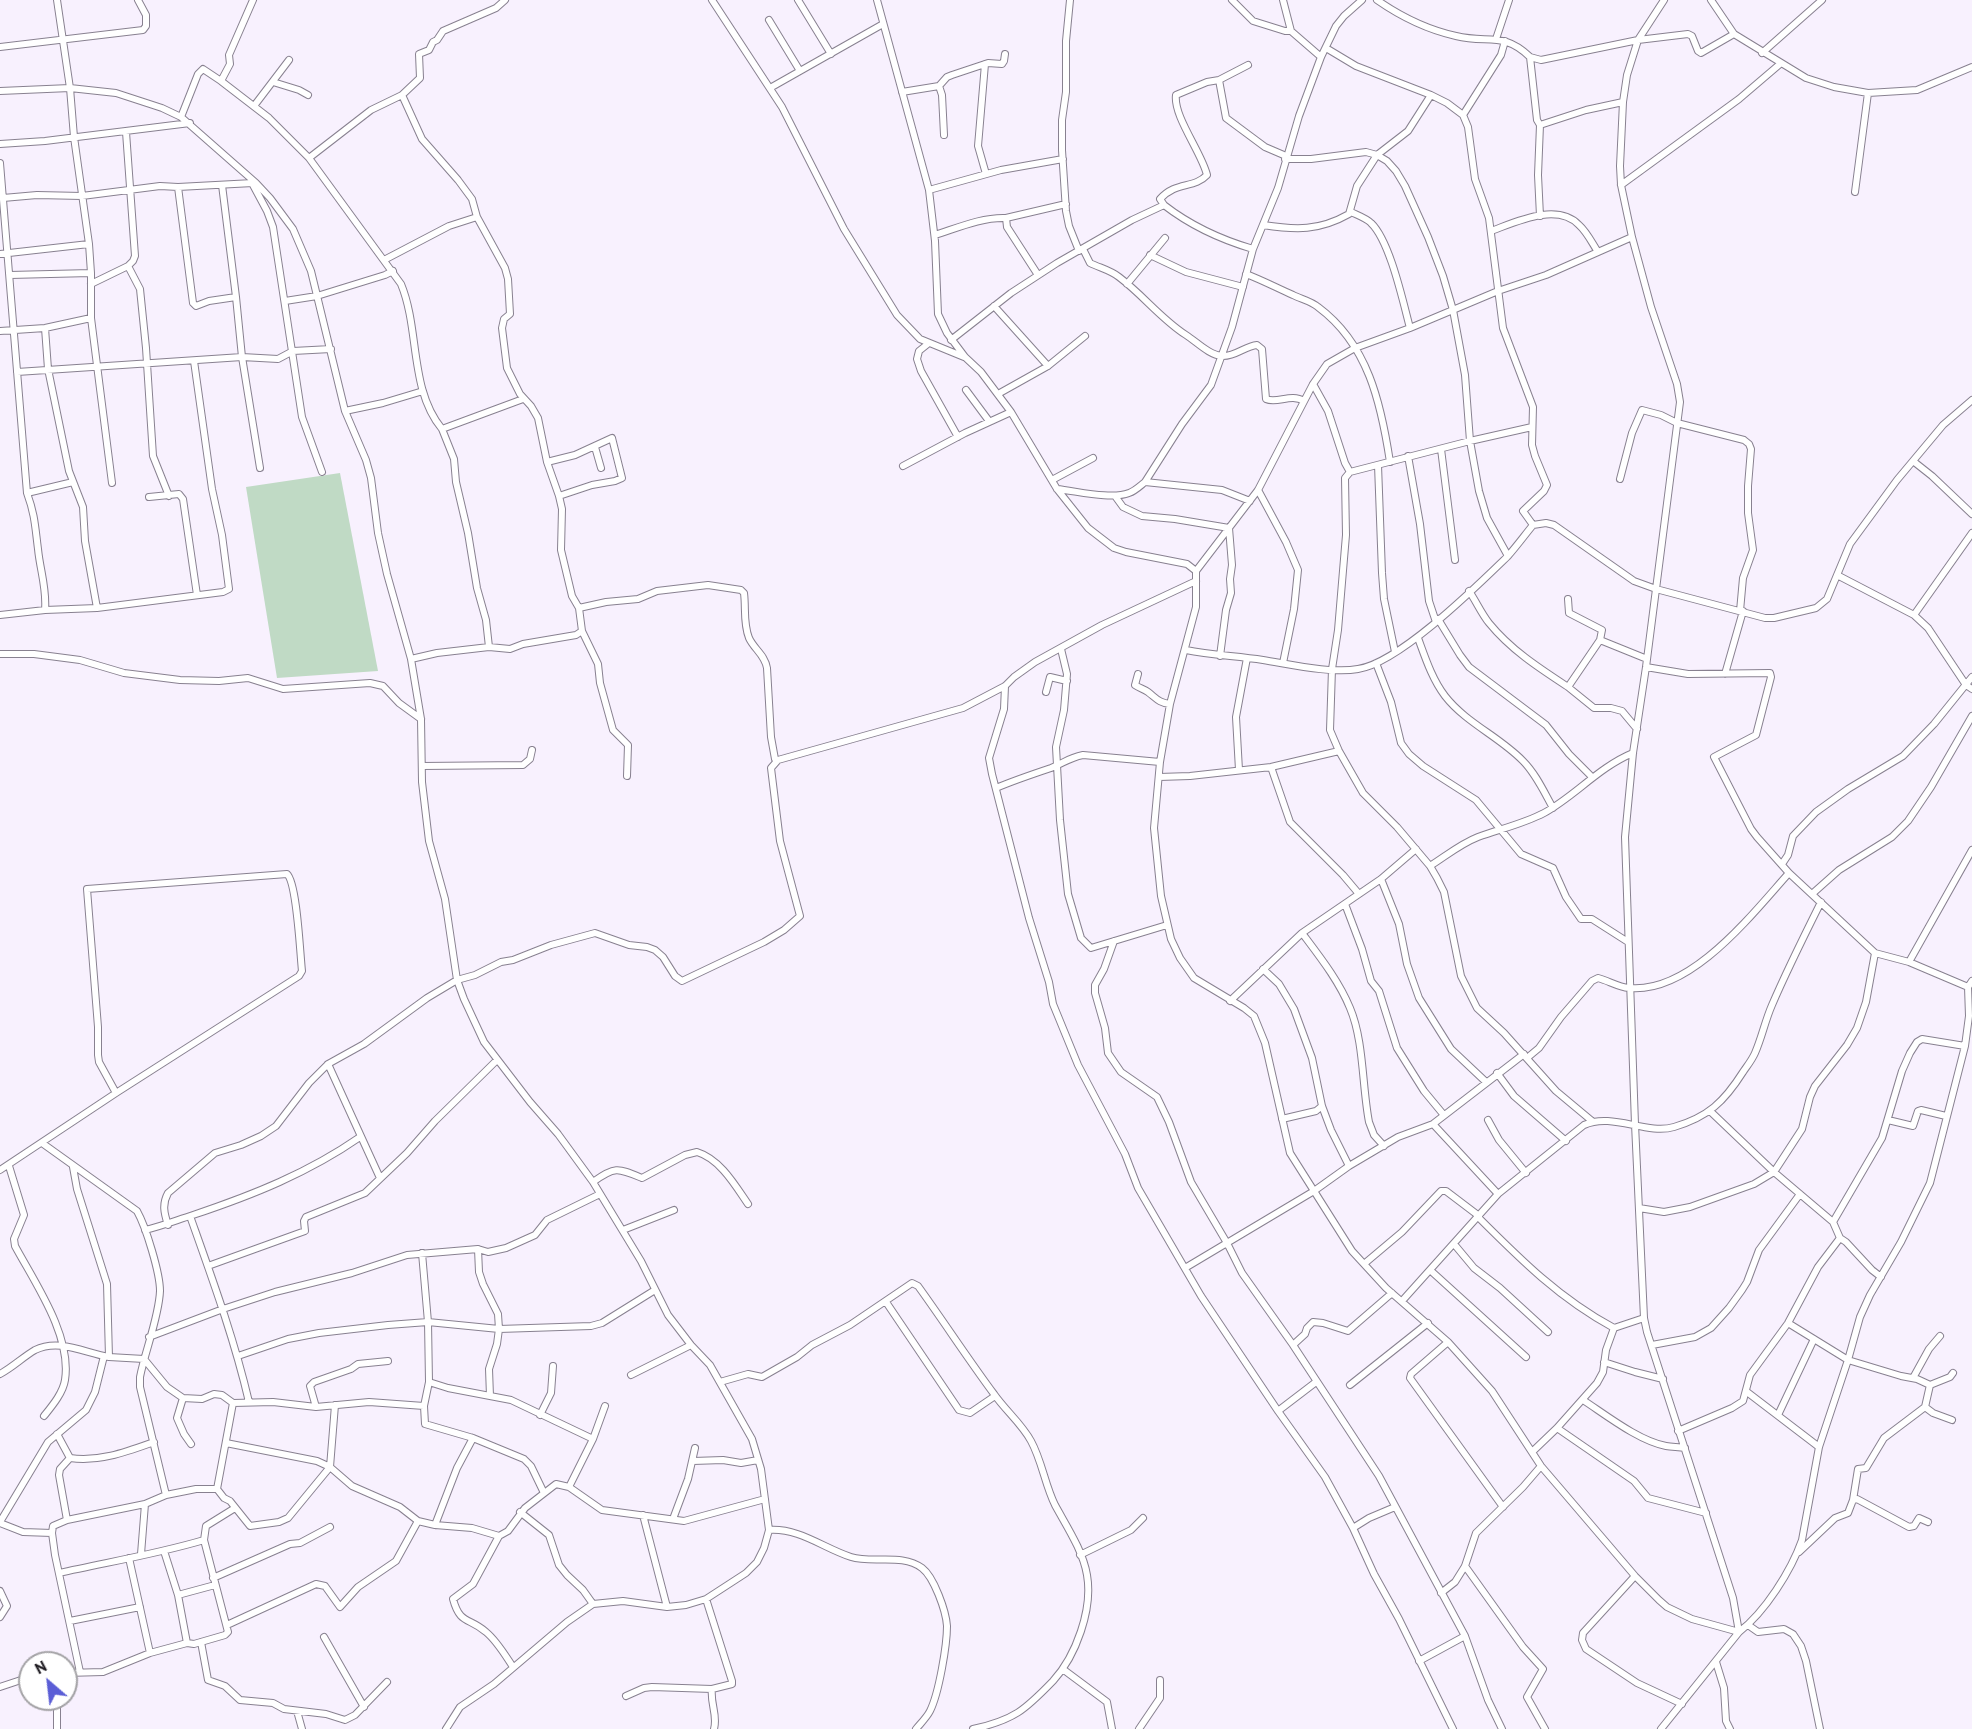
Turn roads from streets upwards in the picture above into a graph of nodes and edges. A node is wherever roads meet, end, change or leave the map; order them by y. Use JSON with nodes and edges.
{"nodes":[{"id":1,"x":57,"y":0,"type":"edge"},
{"id":2,"x":138,"y":0,"type":"edge"},
{"id":3,"x":253,"y":0,"type":"edge"},
{"id":4,"x":505,"y":0,"type":"edge"},
{"id":5,"x":712,"y":0,"type":"edge"},
{"id":6,"x":798,"y":0,"type":"edge"},
{"id":7,"x":876,"y":0,"type":"edge"},
{"id":8,"x":1070,"y":0,"type":"edge"},
{"id":9,"x":1232,"y":0,"type":"edge"},
{"id":10,"x":1283,"y":0,"type":"edge"},
{"id":11,"x":1362,"y":0,"type":"edge"},
{"id":12,"x":1377,"y":0,"type":"edge"},
{"id":13,"x":1509,"y":0,"type":"edge"},
{"id":14,"x":1664,"y":0,"type":"edge"},
{"id":15,"x":1711,"y":0,"type":"edge"},
{"id":16,"x":1822,"y":0,"type":"edge"},
{"id":17,"x":769,"y":20,"type":"dead end"},
{"id":18,"x":883,"y":24,"type":"junction"},
{"id":19,"x":1291,"y":31,"type":"junction"},
{"id":20,"x":1734,"y":34,"type":"junction"},
{"id":21,"x":64,"y":39,"type":"junction"},
{"id":22,"x":1496,"y":39,"type":"junction"},
{"id":23,"x":1638,"y":40,"type":"junction"},
{"id":24,"x":1506,"y":41,"type":"junction"},
{"id":25,"x":1514,"y":44,"type":"junction"},
{"id":26,"x":0,"y":47,"type":"edge"},
{"id":27,"x":1326,"y":48,"type":"junction"},
{"id":28,"x":1762,"y":53,"type":"junction"},
{"id":29,"x":831,"y":54,"type":"junction"},
{"id":30,"x":1005,"y":54,"type":"dead end"},
{"id":31,"x":1501,"y":55,"type":"junction"},
{"id":32,"x":1321,"y":57,"type":"junction"},
{"id":33,"x":1530,"y":57,"type":"junction"},
{"id":34,"x":289,"y":60,"type":"dead end"},
{"id":35,"x":985,"y":64,"type":"junction"},
{"id":36,"x":1780,"y":64,"type":"junction"},
{"id":37,"x":1248,"y":65,"type":"dead end"},
{"id":38,"x":1972,"y":68,"type":"edge"},
{"id":39,"x":800,"y":71,"type":"junction"},
{"id":40,"x":1218,"y":80,"type":"junction"},
{"id":41,"x":221,"y":81,"type":"junction"},
{"id":42,"x":273,"y":82,"type":"junction"},
{"id":43,"x":939,"y":86,"type":"junction"},
{"id":44,"x":70,"y":88,"type":"junction"},
{"id":45,"x":770,"y":88,"type":"junction"},
{"id":46,"x":0,"y":91,"type":"edge"},
{"id":47,"x":902,"y":92,"type":"junction"},
{"id":48,"x":1868,"y":93,"type":"junction"},
{"id":49,"x":308,"y":95,"type":"dead end"},
{"id":50,"x":402,"y":95,"type":"junction"},
{"id":51,"x":1431,"y":95,"type":"junction"},
{"id":52,"x":1623,"y":102,"type":"junction"},
{"id":53,"x":254,"y":106,"type":"junction"},
{"id":54,"x":1463,"y":115,"type":"junction"},
{"id":55,"x":181,"y":117,"type":"junction"},
{"id":56,"x":190,"y":123,"type":"junction"},
{"id":57,"x":1540,"y":125,"type":"junction"},
{"id":58,"x":126,"y":132,"type":"junction"},
{"id":59,"x":944,"y":135,"type":"dead end"},
{"id":60,"x":74,"y":137,"type":"junction"},
{"id":61,"x":0,"y":144,"type":"edge"},
{"id":62,"x":1377,"y":155,"type":"junction"},
{"id":63,"x":1286,"y":157,"type":"junction"},
{"id":64,"x":309,"y":158,"type":"junction"},
{"id":65,"x":1063,"y":159,"type":"junction"},
{"id":66,"x":0,"y":164,"type":"edge"},
{"id":67,"x":986,"y":174,"type":"junction"},
{"id":68,"x":254,"y":183,"type":"junction"},
{"id":69,"x":222,"y":185,"type":"junction"},
{"id":70,"x":1621,"y":185,"type":"junction"},
{"id":71,"x":178,"y":187,"type":"junction"},
{"id":72,"x":130,"y":189,"type":"junction"},
{"id":73,"x":929,"y":190,"type":"junction"},
{"id":74,"x":1855,"y":192,"type":"dead end"},
{"id":75,"x":82,"y":196,"type":"junction"},
{"id":76,"x":3,"y":198,"type":"junction"},
{"id":77,"x":1066,"y":204,"type":"junction"},
{"id":78,"x":1164,"y":205,"type":"junction"},
{"id":79,"x":1351,"y":212,"type":"junction"},
{"id":80,"x":1540,"y":216,"type":"junction"},
{"id":81,"x":477,"y":217,"type":"junction"},
{"id":82,"x":1006,"y":218,"type":"junction"},
{"id":83,"x":1263,"y":225,"type":"junction"},
{"id":84,"x":1491,"y":231,"type":"junction"},
{"id":85,"x":935,"y":235,"type":"junction"},
{"id":86,"x":1632,"y":237,"type":"junction"},
{"id":87,"x":1164,"y":238,"type":"dead end"},
{"id":88,"x":89,"y":244,"type":"junction"},
{"id":89,"x":1253,"y":249,"type":"junction"},
{"id":90,"x":1081,"y":250,"type":"junction"},
{"id":91,"x":1598,"y":252,"type":"junction"},
{"id":92,"x":4,"y":254,"type":"edge"},
{"id":93,"x":1150,"y":255,"type":"junction"},
{"id":94,"x":384,"y":260,"type":"junction"},
{"id":95,"x":128,"y":266,"type":"junction"},
{"id":96,"x":393,"y":271,"type":"junction"},
{"id":97,"x":91,"y":273,"type":"junction"},
{"id":98,"x":1246,"y":274,"type":"junction"},
{"id":99,"x":10,"y":275,"type":"junction"},
{"id":100,"x":1038,"y":275,"type":"junction"},
{"id":101,"x":92,"y":284,"type":"junction"},
{"id":102,"x":1127,"y":284,"type":"junction"},
{"id":103,"x":1243,"y":287,"type":"junction"},
{"id":104,"x":1498,"y":291,"type":"junction"},
{"id":105,"x":317,"y":296,"type":"junction"},
{"id":106,"x":236,"y":297,"type":"junction"},
{"id":107,"x":285,"y":301,"type":"junction"},
{"id":108,"x":994,"y":306,"type":"junction"},
{"id":109,"x":1453,"y":310,"type":"junction"},
{"id":110,"x":91,"y":318,"type":"junction"},
{"id":111,"x":45,"y":328,"type":"junction"},
{"id":112,"x":1410,"y":328,"type":"junction"},
{"id":113,"x":14,"y":330,"type":"junction"},
{"id":114,"x":0,"y":331,"type":"edge"},
{"id":115,"x":1085,"y":336,"type":"dead end"},
{"id":116,"x":951,"y":340,"type":"junction"},
{"id":117,"x":929,"y":343,"type":"junction"},
{"id":118,"x":1355,"y":348,"type":"junction"},
{"id":119,"x":331,"y":349,"type":"junction"},
{"id":120,"x":293,"y":351,"type":"junction"},
{"id":121,"x":1222,"y":356,"type":"junction"},
{"id":122,"x":242,"y":357,"type":"junction"},
{"id":123,"x":965,"y":357,"type":"junction"},
{"id":124,"x":194,"y":361,"type":"junction"},
{"id":125,"x":146,"y":363,"type":"junction"},
{"id":126,"x":97,"y":366,"type":"junction"},
{"id":127,"x":1048,"y":366,"type":"junction"},
{"id":128,"x":48,"y":369,"type":"junction"},
{"id":129,"x":17,"y":372,"type":"junction"},
{"id":130,"x":1313,"y":384,"type":"junction"},
{"id":131,"x":966,"y":390,"type":"dead end"},
{"id":132,"x":423,"y":391,"type":"junction"},
{"id":133,"x":998,"y":394,"type":"junction"},
{"id":134,"x":523,"y":399,"type":"junction"},
{"id":135,"x":1972,"y":400,"type":"edge"},
{"id":136,"x":1304,"y":401,"type":"junction"},
{"id":137,"x":345,"y":411,"type":"junction"},
{"id":138,"x":1011,"y":412,"type":"junction"},
{"id":139,"x":989,"y":421,"type":"junction"},
{"id":140,"x":1677,"y":423,"type":"junction"},
{"id":141,"x":1532,"y":427,"type":"junction"},
{"id":142,"x":442,"y":429,"type":"junction"},
{"id":143,"x":958,"y":437,"type":"junction"},
{"id":144,"x":1470,"y":441,"type":"junction"},
{"id":145,"x":595,"y":447,"type":"junction"},
{"id":146,"x":1441,"y":449,"type":"junction"},
{"id":147,"x":1408,"y":456,"type":"junction"},
{"id":148,"x":1093,"y":458,"type":"dead end"},
{"id":149,"x":1913,"y":461,"type":"junction"},
{"id":150,"x":547,"y":462,"type":"junction"},
{"id":151,"x":1390,"y":462,"type":"junction"},
{"id":152,"x":1378,"y":465,"type":"junction"},
{"id":153,"x":903,"y":466,"type":"dead end"},
{"id":154,"x":260,"y":468,"type":"dead end"},
{"id":155,"x":601,"y":468,"type":"dead end"},
{"id":156,"x":322,"y":472,"type":"dead end"},
{"id":157,"x":1350,"y":472,"type":"junction"},
{"id":158,"x":1620,"y":479,"type":"dead end"},
{"id":159,"x":1052,"y":480,"type":"junction"},
{"id":160,"x":73,"y":482,"type":"junction"},
{"id":161,"x":1145,"y":482,"type":"junction"},
{"id":162,"x":112,"y":483,"type":"dead end"},
{"id":163,"x":1057,"y":489,"type":"junction"},
{"id":164,"x":1258,"y":490,"type":"junction"},
{"id":165,"x":27,"y":493,"type":"junction"},
{"id":166,"x":169,"y":496,"type":"junction"},
{"id":167,"x":559,"y":496,"type":"junction"},
{"id":168,"x":1116,"y":496,"type":"junction"},
{"id":169,"x":150,"y":497,"type":"dead end"},
{"id":170,"x":1250,"y":501,"type":"junction"},
{"id":171,"x":1972,"y":514,"type":"edge"},
{"id":172,"x":1533,"y":525,"type":"junction"},
{"id":173,"x":1229,"y":528,"type":"junction"},
{"id":174,"x":1972,"y":533,"type":"edge"},
{"id":175,"x":1508,"y":556,"type":"junction"},
{"id":176,"x":1455,"y":560,"type":"dead end"},
{"id":177,"x":1196,"y":571,"type":"junction"},
{"id":178,"x":1838,"y":575,"type":"junction"},
{"id":179,"x":1196,"y":581,"type":"junction"},
{"id":180,"x":1656,"y":589,"type":"junction"},
{"id":181,"x":1469,"y":591,"type":"junction"},
{"id":182,"x":197,"y":595,"type":"junction"},
{"id":183,"x":1568,"y":599,"type":"dead end"},
{"id":184,"x":97,"y":608,"type":"junction"},
{"id":185,"x":579,"y":608,"type":"junction"},
{"id":186,"x":45,"y":610,"type":"junction"},
{"id":187,"x":1741,"y":611,"type":"junction"},
{"id":188,"x":0,"y":615,"type":"edge"},
{"id":189,"x":1914,"y":615,"type":"junction"},
{"id":190,"x":1437,"y":620,"type":"junction"},
{"id":191,"x":582,"y":631,"type":"junction"},
{"id":192,"x":1418,"y":638,"type":"junction"},
{"id":193,"x":1600,"y":640,"type":"junction"},
{"id":194,"x":489,"y":647,"type":"junction"},
{"id":195,"x":1061,"y":649,"type":"junction"},
{"id":196,"x":1186,"y":650,"type":"junction"},
{"id":197,"x":1395,"y":652,"type":"junction"},
{"id":198,"x":0,"y":654,"type":"edge"},
{"id":199,"x":1220,"y":656,"type":"junction"},
{"id":200,"x":1247,"y":658,"type":"junction"},
{"id":201,"x":411,"y":659,"type":"junction"},
{"id":202,"x":1647,"y":659,"type":"junction"},
{"id":203,"x":1284,"y":663,"type":"junction"},
{"id":204,"x":1376,"y":663,"type":"junction"},
{"id":205,"x":1647,"y":667,"type":"junction"},
{"id":206,"x":1332,"y":669,"type":"junction"},
{"id":207,"x":1138,"y":674,"type":"dead end"},
{"id":208,"x":1725,"y":674,"type":"junction"},
{"id":209,"x":1972,"y":677,"type":"edge"},
{"id":210,"x":1067,"y":681,"type":"junction"},
{"id":211,"x":1966,"y":684,"type":"junction"},
{"id":212,"x":1005,"y":686,"type":"junction"},
{"id":213,"x":1568,"y":687,"type":"junction"},
{"id":214,"x":1972,"y":689,"type":"edge"},
{"id":215,"x":1046,"y":692,"type":"dead end"},
{"id":216,"x":1170,"y":704,"type":"junction"},
{"id":217,"x":1972,"y":716,"type":"edge"},
{"id":218,"x":421,"y":719,"type":"junction"},
{"id":219,"x":1637,"y":729,"type":"junction"},
{"id":220,"x":532,"y":750,"type":"dead end"},
{"id":221,"x":1339,"y":751,"type":"junction"},
{"id":222,"x":1633,"y":753,"type":"junction"},
{"id":223,"x":775,"y":759,"type":"dead end"},
{"id":224,"x":1160,"y":762,"type":"junction"},
{"id":225,"x":422,"y":766,"type":"junction"},
{"id":226,"x":1057,"y":766,"type":"junction"},
{"id":227,"x":1271,"y":767,"type":"junction"},
{"id":228,"x":1239,"y":770,"type":"junction"},
{"id":229,"x":627,"y":776,"type":"dead end"},
{"id":230,"x":1159,"y":777,"type":"junction"},
{"id":231,"x":1592,"y":777,"type":"junction"},
{"id":232,"x":996,"y":788,"type":"junction"},
{"id":233,"x":1553,"y":808,"type":"junction"},
{"id":234,"x":1501,"y":830,"type":"junction"},
{"id":235,"x":1416,"y":849,"type":"junction"},
{"id":236,"x":1972,"y":850,"type":"edge"},
{"id":237,"x":1782,"y":864,"type":"junction"},
{"id":238,"x":1430,"y":866,"type":"junction"},
{"id":239,"x":1789,"y":873,"type":"junction"},
{"id":240,"x":1381,"y":879,"type":"junction"},
{"id":241,"x":1359,"y":894,"type":"junction"},
{"id":242,"x":1812,"y":894,"type":"junction"},
{"id":243,"x":1821,"y":902,"type":"junction"},
{"id":244,"x":1345,"y":904,"type":"junction"},
{"id":245,"x":1167,"y":925,"type":"junction"},
{"id":246,"x":1302,"y":933,"type":"junction"},
{"id":247,"x":1114,"y":941,"type":"junction"},
{"id":248,"x":1628,"y":942,"type":"junction"},
{"id":249,"x":1875,"y":953,"type":"junction"},
{"id":250,"x":1909,"y":962,"type":"junction"},
{"id":251,"x":1263,"y":969,"type":"junction"},
{"id":252,"x":457,"y":980,"type":"junction"},
{"id":253,"x":1970,"y":984,"type":"edge"},
{"id":254,"x":1631,"y":988,"type":"junction"},
{"id":255,"x":1230,"y":1001,"type":"junction"},
{"id":256,"x":1965,"y":1046,"type":"junction"},
{"id":257,"x":1525,"y":1056,"type":"junction"},
{"id":258,"x":497,"y":1060,"type":"junction"},
{"id":259,"x":328,"y":1064,"type":"junction"},
{"id":260,"x":1497,"y":1074,"type":"junction"},
{"id":261,"x":1486,"y":1082,"type":"junction"},
{"id":262,"x":116,"y":1093,"type":"junction"},
{"id":263,"x":1322,"y":1106,"type":"junction"},
{"id":264,"x":1710,"y":1111,"type":"junction"},
{"id":265,"x":1443,"y":1114,"type":"junction"},
{"id":266,"x":1946,"y":1116,"type":"junction"},
{"id":267,"x":1282,"y":1119,"type":"junction"},
{"id":268,"x":1488,"y":1120,"type":"dead end"},
{"id":269,"x":1888,"y":1120,"type":"junction"},
{"id":270,"x":1592,"y":1121,"type":"junction"},
{"id":271,"x":1433,"y":1124,"type":"junction"},
{"id":272,"x":1635,"y":1124,"type":"junction"},
{"id":273,"x":360,"y":1137,"type":"junction"},
{"id":274,"x":1566,"y":1141,"type":"junction"},
{"id":275,"x":42,"y":1143,"type":"junction"},
{"id":276,"x":1384,"y":1146,"type":"junction"},
{"id":277,"x":9,"y":1166,"type":"junction"},
{"id":278,"x":1349,"y":1166,"type":"junction"},
{"id":279,"x":73,"y":1167,"type":"junction"},
{"id":280,"x":0,"y":1170,"type":"edge"},
{"id":281,"x":1774,"y":1172,"type":"junction"},
{"id":282,"x":1526,"y":1173,"type":"junction"},
{"id":283,"x":380,"y":1178,"type":"junction"},
{"id":284,"x":593,"y":1182,"type":"junction"},
{"id":285,"x":1314,"y":1191,"type":"junction"},
{"id":286,"x":600,"y":1194,"type":"junction"},
{"id":287,"x":1498,"y":1194,"type":"junction"},
{"id":288,"x":1800,"y":1194,"type":"junction"},
{"id":289,"x":748,"y":1204,"type":"dead end"},
{"id":290,"x":1639,"y":1209,"type":"junction"},
{"id":291,"x":674,"y":1210,"type":"dead end"},
{"id":292,"x":190,"y":1216,"type":"junction"},
{"id":293,"x":1478,"y":1216,"type":"junction"},
{"id":294,"x":1833,"y":1222,"type":"junction"},
{"id":295,"x":168,"y":1225,"type":"junction"},
{"id":296,"x":145,"y":1230,"type":"junction"},
{"id":297,"x":623,"y":1230,"type":"junction"},
{"id":298,"x":1840,"y":1238,"type":"junction"},
{"id":299,"x":1227,"y":1243,"type":"junction"},
{"id":300,"x":1454,"y":1244,"type":"junction"},
{"id":301,"x":478,"y":1249,"type":"junction"},
{"id":302,"x":422,"y":1253,"type":"junction"},
{"id":303,"x":1364,"y":1264,"type":"junction"},
{"id":304,"x":208,"y":1266,"type":"junction"},
{"id":305,"x":1185,"y":1268,"type":"junction"},
{"id":306,"x":1430,"y":1270,"type":"junction"},
{"id":307,"x":1881,"y":1277,"type":"junction"},
{"id":308,"x":655,"y":1290,"type":"junction"},
{"id":309,"x":1392,"y":1293,"type":"junction"},
{"id":310,"x":1402,"y":1301,"type":"junction"},
{"id":311,"x":886,"y":1302,"type":"junction"},
{"id":312,"x":223,"y":1309,"type":"junction"},
{"id":313,"x":1644,"y":1318,"type":"junction"},
{"id":314,"x":428,"y":1322,"type":"junction"},
{"id":315,"x":1428,"y":1323,"type":"junction"},
{"id":316,"x":1788,"y":1323,"type":"junction"},
{"id":317,"x":1614,"y":1328,"type":"junction"},
{"id":318,"x":499,"y":1329,"type":"junction"},
{"id":319,"x":1548,"y":1332,"type":"dead end"},
{"id":320,"x":1940,"y":1336,"type":"dead end"},
{"id":321,"x":149,"y":1337,"type":"junction"},
{"id":322,"x":1814,"y":1339,"type":"junction"},
{"id":323,"x":1449,"y":1341,"type":"junction"},
{"id":324,"x":64,"y":1345,"type":"junction"},
{"id":325,"x":691,"y":1345,"type":"junction"},
{"id":326,"x":1293,"y":1345,"type":"junction"},
{"id":327,"x":1652,"y":1345,"type":"junction"},
{"id":328,"x":106,"y":1356,"type":"junction"},
{"id":329,"x":238,"y":1356,"type":"junction"},
{"id":330,"x":1526,"y":1357,"type":"dead end"},
{"id":331,"x":144,"y":1359,"type":"junction"},
{"id":332,"x":1848,"y":1360,"type":"junction"},
{"id":333,"x":388,"y":1361,"type":"dead end"},
{"id":334,"x":1604,"y":1362,"type":"junction"},
{"id":335,"x":553,"y":1366,"type":"dead end"},
{"id":336,"x":1953,"y":1373,"type":"dead end"},
{"id":337,"x":0,"y":1374,"type":"edge"},
{"id":338,"x":631,"y":1375,"type":"dead end"},
{"id":339,"x":1663,"y":1378,"type":"junction"},
{"id":340,"x":1913,"y":1378,"type":"junction"},
{"id":341,"x":429,"y":1382,"type":"junction"},
{"id":342,"x":720,"y":1382,"type":"junction"},
{"id":343,"x":1316,"y":1382,"type":"junction"},
{"id":344,"x":1350,"y":1385,"type":"dead end"},
{"id":345,"x":1930,"y":1385,"type":"junction"},
{"id":346,"x":1747,"y":1392,"type":"junction"},
{"id":347,"x":490,"y":1396,"type":"junction"},
{"id":348,"x":995,"y":1396,"type":"junction"},
{"id":349,"x":183,"y":1398,"type":"junction"},
{"id":350,"x":1583,"y":1400,"type":"junction"},
{"id":351,"x":249,"y":1401,"type":"junction"},
{"id":352,"x":233,"y":1403,"type":"junction"},
{"id":353,"x":335,"y":1405,"type":"junction"},
{"id":354,"x":424,"y":1406,"type":"junction"},
{"id":355,"x":605,"y":1406,"type":"dead end"},
{"id":356,"x":316,"y":1407,"type":"junction"},
{"id":357,"x":1925,"y":1407,"type":"junction"},
{"id":358,"x":1278,"y":1411,"type":"junction"},
{"id":359,"x":540,"y":1415,"type":"junction"},
{"id":360,"x":1778,"y":1415,"type":"junction"},
{"id":361,"x":44,"y":1416,"type":"dead end"},
{"id":362,"x":1952,"y":1420,"type":"dead end"},
{"id":363,"x":1557,"y":1428,"type":"junction"},
{"id":364,"x":1678,"y":1431,"type":"junction"},
{"id":365,"x":57,"y":1434,"type":"junction"},
{"id":366,"x":473,"y":1438,"type":"junction"},
{"id":367,"x":593,"y":1439,"type":"junction"},
{"id":368,"x":154,"y":1442,"type":"junction"},
{"id":369,"x":226,"y":1443,"type":"junction"},
{"id":370,"x":191,"y":1444,"type":"dead end"},
{"id":371,"x":1819,"y":1447,"type":"junction"},
{"id":372,"x":695,"y":1448,"type":"dead end"},
{"id":373,"x":1685,"y":1448,"type":"junction"},
{"id":374,"x":1532,"y":1452,"type":"junction"},
{"id":375,"x":70,"y":1458,"type":"junction"},
{"id":376,"x":758,"y":1460,"type":"junction"},
{"id":377,"x":693,"y":1461,"type":"junction"},
{"id":378,"x":1541,"y":1466,"type":"junction"},
{"id":379,"x":330,"y":1467,"type":"junction"},
{"id":380,"x":569,"y":1487,"type":"junction"},
{"id":381,"x":217,"y":1489,"type":"junction"},
{"id":382,"x":544,"y":1493,"type":"junction"},
{"id":383,"x":166,"y":1495,"type":"junction"},
{"id":384,"x":765,"y":1499,"type":"junction"},
{"id":385,"x":1853,"y":1500,"type":"junction"},
{"id":386,"x":145,"y":1503,"type":"junction"},
{"id":387,"x":1395,"y":1507,"type":"junction"},
{"id":388,"x":1503,"y":1507,"type":"junction"},
{"id":389,"x":235,"y":1508,"type":"junction"},
{"id":390,"x":520,"y":1512,"type":"junction"},
{"id":391,"x":1706,"y":1513,"type":"junction"},
{"id":392,"x":642,"y":1515,"type":"junction"},
{"id":393,"x":1143,"y":1518,"type":"dead end"},
{"id":394,"x":673,"y":1519,"type":"junction"},
{"id":395,"x":67,"y":1520,"type":"junction"},
{"id":396,"x":418,"y":1521,"type":"junction"},
{"id":397,"x":1928,"y":1522,"type":"dead end"},
{"id":398,"x":0,"y":1523,"type":"edge"},
{"id":399,"x":435,"y":1525,"type":"junction"},
{"id":400,"x":330,"y":1527,"type":"dead end"},
{"id":401,"x":1353,"y":1528,"type":"junction"},
{"id":402,"x":770,"y":1530,"type":"junction"},
{"id":403,"x":52,"y":1533,"type":"junction"},
{"id":404,"x":499,"y":1536,"type":"junction"},
{"id":405,"x":204,"y":1540,"type":"junction"},
{"id":406,"x":164,"y":1551,"type":"junction"},
{"id":407,"x":141,"y":1554,"type":"junction"},
{"id":408,"x":1797,"y":1554,"type":"junction"},
{"id":409,"x":1080,"y":1555,"type":"junction"},
{"id":410,"x":129,"y":1558,"type":"junction"},
{"id":411,"x":1465,"y":1566,"type":"junction"},
{"id":412,"x":60,"y":1572,"type":"junction"},
{"id":413,"x":1635,"y":1576,"type":"junction"},
{"id":414,"x":214,"y":1581,"type":"junction"},
{"id":415,"x":0,"y":1592,"type":"edge"},
{"id":416,"x":1441,"y":1593,"type":"junction"},
{"id":417,"x":178,"y":1595,"type":"junction"},
{"id":418,"x":706,"y":1599,"type":"junction"},
{"id":419,"x":593,"y":1604,"type":"junction"},
{"id":420,"x":140,"y":1607,"type":"junction"},
{"id":421,"x":668,"y":1607,"type":"junction"},
{"id":422,"x":0,"y":1617,"type":"edge"},
{"id":423,"x":70,"y":1621,"type":"junction"},
{"id":424,"x":227,"y":1625,"type":"junction"},
{"id":425,"x":1748,"y":1625,"type":"junction"},
{"id":426,"x":1739,"y":1632,"type":"junction"},
{"id":427,"x":1465,"y":1636,"type":"junction"},
{"id":428,"x":324,"y":1637,"type":"dead end"},
{"id":429,"x":201,"y":1642,"type":"junction"},
{"id":430,"x":187,"y":1643,"type":"junction"},
{"id":431,"x":150,"y":1653,"type":"junction"},
{"id":432,"x":1419,"y":1661,"type":"junction"},
{"id":433,"x":1716,"y":1662,"type":"junction"},
{"id":434,"x":513,"y":1667,"type":"junction"},
{"id":435,"x":1064,"y":1670,"type":"junction"},
{"id":436,"x":80,"y":1672,"type":"joint"},
{"id":437,"x":1160,"y":1680,"type":"dead end"},
{"id":438,"x":18,"y":1681,"type":"edge"},
{"id":439,"x":387,"y":1682,"type":"dead end"},
{"id":440,"x":0,"y":1687,"type":"edge"},
{"id":441,"x":712,"y":1689,"type":"junction"},
{"id":442,"x":626,"y":1696,"type":"dead end"},
{"id":443,"x":1682,"y":1704,"type":"junction"},
{"id":444,"x":364,"y":1707,"type":"junction"},
{"id":445,"x":57,"y":1711,"type":"edge"},
{"id":446,"x":297,"y":1711,"type":"junction"},
{"id":447,"x":57,"y":1729,"type":"edge"},
{"id":448,"x":302,"y":1729,"type":"edge"},
{"id":449,"x":446,"y":1729,"type":"edge"},
{"id":450,"x":714,"y":1729,"type":"edge"},
{"id":451,"x":916,"y":1729,"type":"edge"},
{"id":452,"x":974,"y":1729,"type":"edge"},
{"id":453,"x":1112,"y":1729,"type":"edge"},
{"id":454,"x":1139,"y":1729,"type":"edge"},
{"id":455,"x":1453,"y":1729,"type":"edge"},
{"id":456,"x":1502,"y":1729,"type":"edge"},
{"id":457,"x":1545,"y":1729,"type":"edge"},
{"id":458,"x":1661,"y":1729,"type":"edge"},
{"id":459,"x":1730,"y":1729,"type":"edge"},
{"id":460,"x":1820,"y":1729,"type":"edge"}],
"edges":[{"from":1,"to":21,"type":"street"},
{"from":2,"to":21,"type":"street"},
{"from":3,"to":41,"type":"street"},
{"from":4,"to":50,"type":"street"},
{"from":5,"to":45,"type":"street"},
{"from":6,"to":29,"type":"street"},
{"from":7,"to":18,"type":"street"},
{"from":8,"to":65,"type":"street"},
{"from":9,"to":19,"type":"street"},
{"from":10,"to":19,"type":"street"},
{"from":11,"to":27,"type":"street"},
{"from":12,"to":22,"type":"street"},
{"from":13,"to":22,"type":"street"},
{"from":14,"to":23,"type":"street"},
{"from":15,"to":20,"type":"street"},
{"from":16,"to":28,"type":"street"},
{"from":17,"to":39,"type":"street"},
{"from":18,"to":29,"type":"street"},
{"from":18,"to":47,"type":"street"},
{"from":19,"to":32,"type":"street"},
{"from":20,"to":23,"type":"street"},
{"from":20,"to":28,"type":"street"},
{"from":21,"to":26,"type":"street"},
{"from":21,"to":44,"type":"street"},
{"from":22,"to":24,"type":"street"},
{"from":23,"to":33,"type":"street"},
{"from":23,"to":52,"type":"street"},
{"from":24,"to":25,"type":"street"},
{"from":24,"to":31,"type":"street"},
{"from":25,"to":31,"type":"street"},
{"from":25,"to":33,"type":"street"},
{"from":27,"to":32,"type":"street"},
{"from":27,"to":51,"type":"street"},
{"from":28,"to":36,"type":"street"},
{"from":29,"to":39,"type":"street"},
{"from":30,"to":35,"type":"street"},
{"from":31,"to":54,"type":"street"},
{"from":32,"to":63,"type":"street"},
{"from":33,"to":57,"type":"street"},
{"from":34,"to":42,"type":"street"},
{"from":35,"to":43,"type":"street"},
{"from":35,"to":67,"type":"street"},
{"from":36,"to":48,"type":"street"},
{"from":36,"to":70,"type":"street"},
{"from":37,"to":40,"type":"street"},
{"from":38,"to":48,"type":"street"},
{"from":39,"to":45,"type":"street"},
{"from":40,"to":63,"type":"street"},
{"from":40,"to":78,"type":"street"},
{"from":41,"to":53,"type":"street"},
{"from":41,"to":55,"type":"street"},
{"from":42,"to":49,"type":"street"},
{"from":42,"to":53,"type":"street"},
{"from":43,"to":47,"type":"street"},
{"from":43,"to":59,"type":"street"},
{"from":44,"to":46,"type":"street"},
{"from":44,"to":55,"type":"street"},
{"from":44,"to":60,"type":"street"},
{"from":45,"to":117,"type":"street"},
{"from":47,"to":73,"type":"street"},
{"from":48,"to":74,"type":"street"},
{"from":50,"to":64,"type":"street"},
{"from":50,"to":81,"type":"street"},
{"from":51,"to":54,"type":"street"},
{"from":51,"to":62,"type":"street"},
{"from":52,"to":57,"type":"street"},
{"from":52,"to":70,"type":"street"},
{"from":53,"to":64,"type":"street"},
{"from":54,"to":84,"type":"street"},
{"from":55,"to":56,"type":"street"},
{"from":56,"to":58,"type":"street"},
{"from":56,"to":68,"type":"street"},
{"from":57,"to":80,"type":"street"},
{"from":58,"to":60,"type":"street"},
{"from":58,"to":72,"type":"street"},
{"from":60,"to":61,"type":"street"},
{"from":60,"to":75,"type":"street"},
{"from":62,"to":63,"type":"street"},
{"from":62,"to":79,"type":"street"},
{"from":62,"to":109,"type":"street"},
{"from":63,"to":83,"type":"street"},
{"from":64,"to":94,"type":"street"},
{"from":65,"to":67,"type":"street"},
{"from":65,"to":77,"type":"street"},
{"from":66,"to":76,"type":"street"},
{"from":67,"to":73,"type":"street"},
{"from":68,"to":69,"type":"street"},
{"from":68,"to":105,"type":"street"},
{"from":68,"to":107,"type":"street"},
{"from":69,"to":71,"type":"street"},
{"from":69,"to":106,"type":"street"},
{"from":70,"to":86,"type":"street"},
{"from":71,"to":72,"type":"street"},
{"from":71,"to":106,"type":"street"},
{"from":72,"to":75,"type":"street"},
{"from":72,"to":95,"type":"street"},
{"from":73,"to":85,"type":"street"},
{"from":75,"to":76,"type":"street"},
{"from":75,"to":88,"type":"street"},
{"from":76,"to":92,"type":"street"},
{"from":77,"to":82,"type":"street"},
{"from":77,"to":90,"type":"street"},
{"from":78,"to":89,"type":"street"},
{"from":78,"to":90,"type":"street"},
{"from":79,"to":83,"type":"street"},
{"from":79,"to":112,"type":"street"},
{"from":80,"to":84,"type":"street"},
{"from":80,"to":91,"type":"street"},
{"from":81,"to":94,"type":"street"},
{"from":81,"to":134,"type":"street"},
{"from":82,"to":85,"type":"street"},
{"from":82,"to":100,"type":"street"},
{"from":83,"to":89,"type":"street"},
{"from":84,"to":104,"type":"street"},
{"from":85,"to":116,"type":"street"},
{"from":86,"to":91,"type":"street"},
{"from":86,"to":140,"type":"street"},
{"from":87,"to":93,"type":"street"},
{"from":88,"to":92,"type":"street"},
{"from":88,"to":97,"type":"street"},
{"from":89,"to":98,"type":"street"},
{"from":90,"to":100,"type":"street"},
{"from":90,"to":102,"type":"street"},
{"from":91,"to":104,"type":"street"},
{"from":92,"to":99,"type":"street"},
{"from":93,"to":102,"type":"street"},
{"from":93,"to":103,"type":"street"},
{"from":94,"to":96,"type":"street"},
{"from":95,"to":101,"type":"street"},
{"from":95,"to":125,"type":"street"},
{"from":96,"to":105,"type":"street"},
{"from":96,"to":132,"type":"street"},
{"from":97,"to":99,"type":"street"},
{"from":97,"to":101,"type":"street"},
{"from":98,"to":103,"type":"street"},
{"from":98,"to":118,"type":"street"},
{"from":99,"to":113,"type":"street"},
{"from":100,"to":108,"type":"street"},
{"from":101,"to":110,"type":"street"},
{"from":102,"to":121,"type":"street"},
{"from":103,"to":121,"type":"street"},
{"from":104,"to":109,"type":"street"},
{"from":104,"to":141,"type":"street"},
{"from":105,"to":107,"type":"street"},
{"from":105,"to":119,"type":"street"},
{"from":106,"to":122,"type":"street"},
{"from":107,"to":120,"type":"street"},
{"from":108,"to":116,"type":"street"},
{"from":108,"to":127,"type":"street"},
{"from":109,"to":112,"type":"street"},
{"from":109,"to":144,"type":"street"},
{"from":110,"to":111,"type":"street"},
{"from":110,"to":126,"type":"street"},
{"from":111,"to":113,"type":"street"},
{"from":111,"to":128,"type":"street"},
{"from":112,"to":118,"type":"street"},
{"from":113,"to":114,"type":"street"},
{"from":113,"to":129,"type":"street"},
{"from":115,"to":127,"type":"street"},
{"from":116,"to":123,"type":"street"},
{"from":117,"to":123,"type":"street"},
{"from":117,"to":143,"type":"street"},
{"from":118,"to":130,"type":"street"},
{"from":118,"to":151,"type":"street"},
{"from":119,"to":120,"type":"street"},
{"from":119,"to":137,"type":"street"},
{"from":120,"to":122,"type":"street"},
{"from":120,"to":156,"type":"street"},
{"from":121,"to":136,"type":"street"},
{"from":121,"to":161,"type":"street"},
{"from":122,"to":124,"type":"street"},
{"from":122,"to":154,"type":"street"},
{"from":123,"to":133,"type":"street"},
{"from":124,"to":125,"type":"street"},
{"from":124,"to":182,"type":"street"},
{"from":125,"to":126,"type":"street"},
{"from":125,"to":166,"type":"street"},
{"from":126,"to":128,"type":"street"},
{"from":126,"to":162,"type":"street"},
{"from":127,"to":133,"type":"street"},
{"from":128,"to":129,"type":"street"},
{"from":128,"to":160,"type":"street"},
{"from":129,"to":165,"type":"street"},
{"from":130,"to":136,"type":"street"},
{"from":130,"to":157,"type":"street"},
{"from":131,"to":139,"type":"street"},
{"from":132,"to":137,"type":"street"},
{"from":132,"to":142,"type":"street"},
{"from":133,"to":138,"type":"street"},
{"from":134,"to":142,"type":"street"},
{"from":134,"to":150,"type":"street"},
{"from":135,"to":149,"type":"street"},
{"from":136,"to":164,"type":"street"},
{"from":137,"to":201,"type":"street"},
{"from":138,"to":139,"type":"street"},
{"from":138,"to":159,"type":"street"},
{"from":139,"to":143,"type":"street"},
{"from":140,"to":158,"type":"street"},
{"from":140,"to":180,"type":"street"},
{"from":140,"to":187,"type":"street"},
{"from":141,"to":144,"type":"street"},
{"from":141,"to":172,"type":"street"},
{"from":142,"to":194,"type":"street"},
{"from":143,"to":153,"type":"street"},
{"from":144,"to":146,"type":"street"},
{"from":144,"to":175,"type":"street"},
{"from":145,"to":150,"type":"street"},
{"from":145,"to":155,"type":"street"},
{"from":145,"to":167,"type":"street"},
{"from":146,"to":147,"type":"street"},
{"from":146,"to":176,"type":"street"},
{"from":147,"to":151,"type":"street"},
{"from":147,"to":190,"type":"street"},
{"from":148,"to":159,"type":"street"},
{"from":149,"to":171,"type":"street"},
{"from":149,"to":178,"type":"street"},
{"from":150,"to":167,"type":"street"},
{"from":151,"to":152,"type":"street"},
{"from":152,"to":157,"type":"street"},
{"from":152,"to":197,"type":"street"},
{"from":157,"to":206,"type":"street"},
{"from":159,"to":163,"type":"street"},
{"from":160,"to":165,"type":"street"},
{"from":160,"to":184,"type":"street"},
{"from":161,"to":168,"type":"street"},
{"from":161,"to":170,"type":"street"},
{"from":163,"to":168,"type":"street"},
{"from":163,"to":177,"type":"street"},
{"from":164,"to":170,"type":"street"},
{"from":164,"to":203,"type":"street"},
{"from":165,"to":186,"type":"street"},
{"from":166,"to":169,"type":"street"},
{"from":166,"to":182,"type":"street"},
{"from":167,"to":185,"type":"street"},
{"from":168,"to":173,"type":"street"},
{"from":170,"to":173,"type":"street"},
{"from":172,"to":175,"type":"street"},
{"from":172,"to":180,"type":"street"},
{"from":173,"to":177,"type":"street"},
{"from":173,"to":199,"type":"street"},
{"from":174,"to":189,"type":"street"},
{"from":175,"to":181,"type":"street"},
{"from":177,"to":179,"type":"street"},
{"from":178,"to":187,"type":"street"},
{"from":178,"to":189,"type":"street"},
{"from":179,"to":195,"type":"street"},
{"from":179,"to":196,"type":"street"},
{"from":180,"to":187,"type":"street"},
{"from":180,"to":202,"type":"street"},
{"from":181,"to":190,"type":"street"},
{"from":181,"to":213,"type":"street"},
{"from":182,"to":184,"type":"street"},
{"from":183,"to":193,"type":"street"},
{"from":184,"to":186,"type":"street"},
{"from":185,"to":191,"type":"street"},
{"from":185,"to":223,"type":"street"},
{"from":186,"to":188,"type":"street"},
{"from":187,"to":208,"type":"street"},
{"from":189,"to":211,"type":"street"},
{"from":190,"to":192,"type":"street"},
{"from":190,"to":231,"type":"street"},
{"from":191,"to":194,"type":"street"},
{"from":191,"to":229,"type":"street"},
{"from":192,"to":197,"type":"street"},
{"from":192,"to":233,"type":"street"},
{"from":193,"to":202,"type":"street"},
{"from":193,"to":213,"type":"street"},
{"from":194,"to":201,"type":"street"},
{"from":195,"to":210,"type":"street"},
{"from":195,"to":212,"type":"street"},
{"from":196,"to":199,"type":"street"},
{"from":196,"to":216,"type":"street"},
{"from":197,"to":204,"type":"street"},
{"from":198,"to":218,"type":"street"},
{"from":199,"to":200,"type":"street"},
{"from":200,"to":203,"type":"street"},
{"from":200,"to":228,"type":"street"},
{"from":201,"to":218,"type":"street"},
{"from":202,"to":205,"type":"street"},
{"from":203,"to":206,"type":"street"},
{"from":204,"to":206,"type":"street"},
{"from":204,"to":234,"type":"street"},
{"from":205,"to":208,"type":"street"},
{"from":205,"to":219,"type":"street"},
{"from":206,"to":221,"type":"street"},
{"from":207,"to":216,"type":"street"},
{"from":208,"to":237,"type":"street"},
{"from":209,"to":211,"type":"street"},
{"from":210,"to":215,"type":"street"},
{"from":210,"to":226,"type":"street"},
{"from":211,"to":214,"type":"street"},
{"from":211,"to":237,"type":"street"},
{"from":212,"to":232,"type":"street"},
{"from":212,"to":252,"type":"street"},
{"from":213,"to":219,"type":"street"},
{"from":216,"to":224,"type":"street"},
{"from":217,"to":242,"type":"street"},
{"from":218,"to":225,"type":"street"},
{"from":219,"to":222,"type":"street"},
{"from":220,"to":225,"type":"street"},
{"from":221,"to":227,"type":"street"},
{"from":221,"to":235,"type":"street"},
{"from":222,"to":231,"type":"street"},
{"from":222,"to":248,"type":"street"},
{"from":224,"to":226,"type":"street"},
{"from":224,"to":230,"type":"street"},
{"from":225,"to":252,"type":"street"},
{"from":226,"to":232,"type":"street"},
{"from":226,"to":247,"type":"street"},
{"from":227,"to":228,"type":"street"},
{"from":227,"to":241,"type":"street"},
{"from":228,"to":230,"type":"street"},
{"from":230,"to":245,"type":"street"},
{"from":231,"to":233,"type":"street"},
{"from":232,"to":305,"type":"street"},
{"from":233,"to":234,"type":"street"},
{"from":234,"to":238,"type":"street"},
{"from":234,"to":248,"type":"street"},
{"from":235,"to":238,"type":"street"},
{"from":235,"to":240,"type":"street"},
{"from":236,"to":250,"type":"street"},
{"from":237,"to":239,"type":"street"},
{"from":238,"to":257,"type":"street"},
{"from":239,"to":242,"type":"street"},
{"from":239,"to":254,"type":"street"},
{"from":240,"to":241,"type":"street"},
{"from":240,"to":261,"type":"street"},
{"from":241,"to":244,"type":"street"},
{"from":242,"to":243,"type":"street"},
{"from":243,"to":249,"type":"street"},
{"from":243,"to":264,"type":"street"},
{"from":244,"to":246,"type":"street"},
{"from":244,"to":265,"type":"street"},
{"from":245,"to":247,"type":"street"},
{"from":245,"to":255,"type":"street"},
{"from":246,"to":251,"type":"street"},
{"from":246,"to":276,"type":"street"},
{"from":247,"to":299,"type":"street"},
{"from":248,"to":254,"type":"street"},
{"from":249,"to":250,"type":"street"},
{"from":249,"to":281,"type":"street"},
{"from":250,"to":253,"type":"street"},
{"from":251,"to":255,"type":"street"},
{"from":251,"to":263,"type":"street"},
{"from":252,"to":258,"type":"street"},
{"from":252,"to":259,"type":"street"},
{"from":253,"to":256,"type":"street"},
{"from":254,"to":257,"type":"street"},
{"from":254,"to":272,"type":"street"},
{"from":255,"to":267,"type":"street"},
{"from":256,"to":266,"type":"street"},
{"from":256,"to":269,"type":"street"},
{"from":257,"to":260,"type":"street"},
{"from":257,"to":270,"type":"street"},
{"from":258,"to":283,"type":"street"},
{"from":258,"to":284,"type":"street"},
{"from":259,"to":273,"type":"street"},
{"from":259,"to":295,"type":"street"},
{"from":260,"to":261,"type":"street"},
{"from":260,"to":274,"type":"street"},
{"from":261,"to":265,"type":"street"},
{"from":262,"to":262,"type":"street"},
{"from":262,"to":275,"type":"street"},
{"from":263,"to":267,"type":"street"},
{"from":263,"to":278,"type":"street"},
{"from":264,"to":272,"type":"street"},
{"from":264,"to":281,"type":"street"},
{"from":265,"to":271,"type":"street"},
{"from":266,"to":269,"type":"street"},
{"from":266,"to":307,"type":"street"},
{"from":267,"to":285,"type":"street"},
{"from":268,"to":282,"type":"street"},
{"from":269,"to":294,"type":"street"},
{"from":270,"to":272,"type":"street"},
{"from":270,"to":274,"type":"street"},
{"from":271,"to":276,"type":"street"},
{"from":271,"to":287,"type":"street"},
{"from":272,"to":290,"type":"street"},
{"from":273,"to":283,"type":"street"},
{"from":273,"to":292,"type":"street"},
{"from":274,"to":282,"type":"street"},
{"from":275,"to":277,"type":"street"},
{"from":275,"to":279,"type":"street"},
{"from":276,"to":278,"type":"street"},
{"from":277,"to":280,"type":"street"},
{"from":277,"to":324,"type":"street"},
{"from":278,"to":285,"type":"street"},
{"from":279,"to":296,"type":"street"},
{"from":279,"to":328,"type":"street"},
{"from":281,"to":288,"type":"street"},
{"from":281,"to":290,"type":"street"},
{"from":282,"to":287,"type":"street"},
{"from":283,"to":304,"type":"street"},
{"from":284,"to":286,"type":"street"},
{"from":284,"to":289,"type":"street"},
{"from":285,"to":299,"type":"street"},
{"from":285,"to":303,"type":"street"},
{"from":286,"to":297,"type":"street"},
{"from":286,"to":301,"type":"street"},
{"from":287,"to":293,"type":"street"},
{"from":288,"to":294,"type":"street"},
{"from":288,"to":327,"type":"street"},
{"from":290,"to":313,"type":"street"},
{"from":291,"to":297,"type":"street"},
{"from":292,"to":295,"type":"street"},
{"from":292,"to":304,"type":"street"},
{"from":293,"to":300,"type":"street"},
{"from":293,"to":303,"type":"street"},
{"from":293,"to":317,"type":"street"},
{"from":294,"to":298,"type":"street"},
{"from":295,"to":296,"type":"street"},
{"from":296,"to":321,"type":"street"},
{"from":297,"to":308,"type":"street"},
{"from":298,"to":307,"type":"street"},
{"from":298,"to":316,"type":"street"},
{"from":299,"to":305,"type":"street"},
{"from":299,"to":326,"type":"street"},
{"from":300,"to":306,"type":"street"},
{"from":300,"to":319,"type":"street"},
{"from":301,"to":302,"type":"street"},
{"from":301,"to":318,"type":"street"},
{"from":302,"to":312,"type":"street"},
{"from":302,"to":314,"type":"street"},
{"from":303,"to":309,"type":"street"},
{"from":304,"to":312,"type":"street"},
{"from":305,"to":358,"type":"street"},
{"from":306,"to":310,"type":"street"},
{"from":306,"to":330,"type":"street"},
{"from":307,"to":332,"type":"street"},
{"from":308,"to":318,"type":"street"},
{"from":308,"to":325,"type":"street"},
{"from":309,"to":310,"type":"street"},
{"from":309,"to":326,"type":"street"},
{"from":310,"to":315,"type":"street"},
{"from":311,"to":342,"type":"street"},
{"from":311,"to":348,"type":"street"},
{"from":311,"to":348,"type":"street"},
{"from":312,"to":321,"type":"street"},
{"from":312,"to":329,"type":"street"},
{"from":313,"to":317,"type":"street"},
{"from":313,"to":327,"type":"street"},
{"from":314,"to":318,"type":"street"},
{"from":314,"to":329,"type":"street"},
{"from":314,"to":341,"type":"street"},
{"from":315,"to":323,"type":"street"},
{"from":315,"to":344,"type":"street"},
{"from":316,"to":322,"type":"street"},
{"from":316,"to":346,"type":"street"},
{"from":317,"to":334,"type":"street"},
{"from":318,"to":347,"type":"street"},
{"from":320,"to":340,"type":"street"},
{"from":321,"to":331,"type":"street"},
{"from":322,"to":332,"type":"street"},
{"from":322,"to":360,"type":"street"},
{"from":323,"to":374,"type":"street"},
{"from":323,"to":388,"type":"street"},
{"from":324,"to":328,"type":"street"},
{"from":324,"to":337,"type":"street"},
{"from":324,"to":361,"type":"street"},
{"from":325,"to":338,"type":"street"},
{"from":325,"to":342,"type":"street"},
{"from":326,"to":343,"type":"street"},
{"from":327,"to":339,"type":"street"},
{"from":328,"to":331,"type":"street"},
{"from":328,"to":365,"type":"street"},
{"from":329,"to":351,"type":"street"},
{"from":331,"to":349,"type":"street"},
{"from":331,"to":368,"type":"street"},
{"from":332,"to":340,"type":"street"},
{"from":332,"to":371,"type":"street"},
{"from":333,"to":356,"type":"street"},
{"from":334,"to":339,"type":"street"},
{"from":334,"to":350,"type":"street"},
{"from":335,"to":359,"type":"street"},
{"from":336,"to":345,"type":"street"},
{"from":339,"to":364,"type":"street"},
{"from":340,"to":345,"type":"street"},
{"from":341,"to":347,"type":"street"},
{"from":341,"to":354,"type":"street"},
{"from":342,"to":376,"type":"street"},
{"from":343,"to":358,"type":"street"},
{"from":343,"to":387,"type":"street"},
{"from":345,"to":357,"type":"street"},
{"from":346,"to":360,"type":"street"},
{"from":346,"to":364,"type":"street"},
{"from":347,"to":359,"type":"street"},
{"from":348,"to":409,"type":"street"},
{"from":349,"to":352,"type":"street"},
{"from":349,"to":370,"type":"street"},
{"from":350,"to":363,"type":"street"},
{"from":350,"to":373,"type":"street"},
{"from":351,"to":352,"type":"street"},
{"from":351,"to":356,"type":"street"},
{"from":352,"to":369,"type":"street"},
{"from":353,"to":354,"type":"street"},
{"from":353,"to":356,"type":"street"},
{"from":353,"to":379,"type":"street"},
{"from":354,"to":366,"type":"street"},
{"from":355,"to":367,"type":"street"},
{"from":357,"to":362,"type":"street"},
{"from":357,"to":385,"type":"street"},
{"from":358,"to":401,"type":"street"},
{"from":359,"to":367,"type":"street"},
{"from":360,"to":371,"type":"street"},
{"from":363,"to":374,"type":"street"},
{"from":363,"to":391,"type":"street"},
{"from":364,"to":373,"type":"street"},
{"from":365,"to":375,"type":"street"},
{"from":365,"to":398,"type":"street"},
{"from":366,"to":382,"type":"street"},
{"from":366,"to":399,"type":"street"},
{"from":367,"to":380,"type":"street"},
{"from":368,"to":375,"type":"street"},
{"from":368,"to":383,"type":"street"},
{"from":369,"to":379,"type":"street"},
{"from":369,"to":381,"type":"street"},
{"from":371,"to":408,"type":"street"},
{"from":372,"to":377,"type":"street"},
{"from":373,"to":391,"type":"street"},
{"from":374,"to":378,"type":"street"},
{"from":375,"to":395,"type":"street"},
{"from":376,"to":377,"type":"street"},
{"from":376,"to":384,"type":"street"},
{"from":377,"to":394,"type":"street"},
{"from":378,"to":388,"type":"street"},
{"from":378,"to":413,"type":"street"},
{"from":379,"to":389,"type":"street"},
{"from":379,"to":396,"type":"street"},
{"from":380,"to":382,"type":"street"},
{"from":380,"to":392,"type":"street"},
{"from":381,"to":383,"type":"street"},
{"from":381,"to":389,"type":"street"},
{"from":382,"to":390,"type":"street"},
{"from":383,"to":386,"type":"street"},
{"from":384,"to":394,"type":"street"},
{"from":384,"to":402,"type":"street"},
{"from":385,"to":397,"type":"street"},
{"from":385,"to":408,"type":"street"},
{"from":386,"to":395,"type":"street"},
{"from":386,"to":407,"type":"street"},
{"from":387,"to":401,"type":"street"},
{"from":387,"to":416,"type":"street"},
{"from":388,"to":411,"type":"street"},
{"from":389,"to":405,"type":"street"},
{"from":390,"to":404,"type":"street"},
{"from":390,"to":419,"type":"street"},
{"from":391,"to":426,"type":"street"},
{"from":392,"to":394,"type":"street"},
{"from":392,"to":421,"type":"street"},
{"from":393,"to":409,"type":"street"},
{"from":395,"to":403,"type":"street"},
{"from":396,"to":399,"type":"street"},
{"from":396,"to":424,"type":"street"},
{"from":398,"to":403,"type":"street"},
{"from":399,"to":404,"type":"street"},
{"from":400,"to":414,"type":"street"},
{"from":401,"to":432,"type":"street"},
{"from":402,"to":418,"type":"street"},
{"from":402,"to":451,"type":"street"},
{"from":403,"to":412,"type":"street"},
{"from":404,"to":434,"type":"street"},
{"from":405,"to":406,"type":"street"},
{"from":405,"to":414,"type":"street"},
{"from":406,"to":407,"type":"street"},
{"from":406,"to":417,"type":"street"},
{"from":407,"to":410,"type":"street"},
{"from":408,"to":425,"type":"street"},
{"from":409,"to":435,"type":"street"},
{"from":410,"to":412,"type":"street"},
{"from":410,"to":420,"type":"street"},
{"from":411,"to":416,"type":"street"},
{"from":411,"to":457,"type":"street"},
{"from":412,"to":423,"type":"street"},
{"from":413,"to":426,"type":"street"},
{"from":413,"to":443,"type":"street"},
{"from":414,"to":417,"type":"street"},
{"from":414,"to":424,"type":"street"},
{"from":415,"to":422,"type":"street"},
{"from":416,"to":427,"type":"street"},
{"from":417,"to":430,"type":"street"},
{"from":418,"to":421,"type":"street"},
{"from":418,"to":441,"type":"street"},
{"from":419,"to":421,"type":"street"},
{"from":419,"to":434,"type":"street"},
{"from":420,"to":423,"type":"street"},
{"from":420,"to":431,"type":"street"},
{"from":423,"to":436,"type":"street"},
{"from":424,"to":429,"type":"street"},
{"from":425,"to":426,"type":"street"},
{"from":425,"to":460,"type":"street"},
{"from":426,"to":433,"type":"street"},
{"from":427,"to":432,"type":"street"},
{"from":427,"to":456,"type":"street"},
{"from":428,"to":444,"type":"street"},
{"from":429,"to":430,"type":"street"},
{"from":429,"to":446,"type":"street"},
{"from":430,"to":431,"type":"street"},
{"from":431,"to":436,"type":"street"},
{"from":432,"to":455,"type":"street"},
{"from":433,"to":443,"type":"street"},
{"from":433,"to":459,"type":"street"},
{"from":434,"to":449,"type":"street"},
{"from":435,"to":452,"type":"street"},
{"from":435,"to":453,"type":"street"},
{"from":437,"to":454,"type":"street"},
{"from":438,"to":440,"type":"street"},
{"from":439,"to":444,"type":"street"},
{"from":441,"to":442,"type":"street"},
{"from":441,"to":450,"type":"street"},
{"from":443,"to":458,"type":"street"},
{"from":444,"to":446,"type":"street"},
{"from":445,"to":447,"type":"street"},
{"from":446,"to":448,"type":"street"}]}
